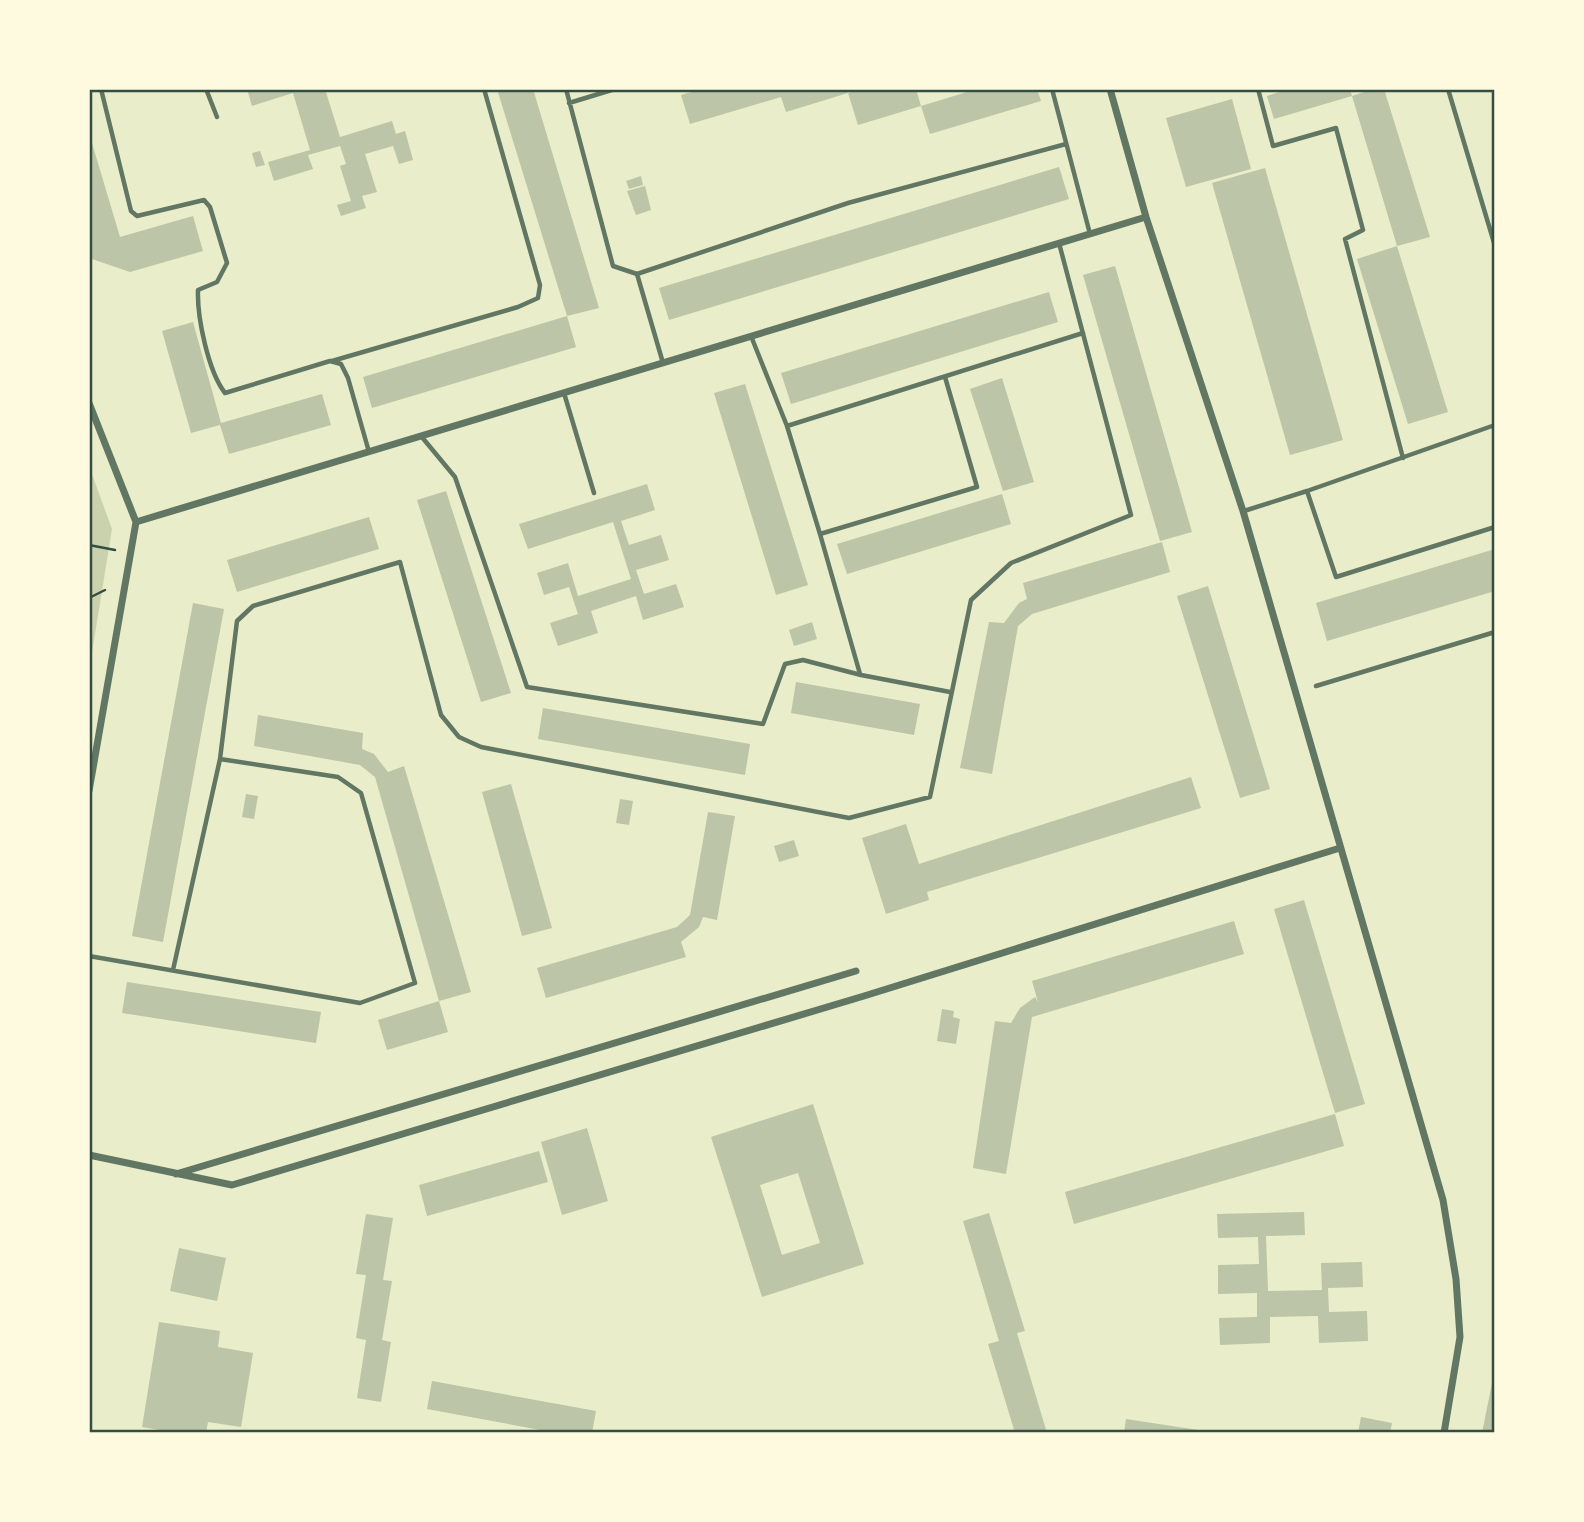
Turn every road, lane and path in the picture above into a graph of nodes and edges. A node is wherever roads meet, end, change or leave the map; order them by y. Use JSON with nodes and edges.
{"nodes":[{"id":1,"x":101,"y":89,"type":"edge"},
{"id":2,"x":206,"y":89,"type":"edge"},
{"id":3,"x":484,"y":89,"type":"edge"},
{"id":4,"x":566,"y":89,"type":"edge"},
{"id":5,"x":615,"y":89,"type":"edge"},
{"id":6,"x":1052,"y":89,"type":"edge"},
{"id":7,"x":1110,"y":89,"type":"edge"},
{"id":8,"x":1258,"y":89,"type":"edge"},
{"id":9,"x":1448,"y":89,"type":"edge"},
{"id":10,"x":569,"y":103,"type":"junction"},
{"id":11,"x":217,"y":117,"type":"dead end"},
{"id":12,"x":1066,"y":144,"type":"junction"},
{"id":13,"x":1146,"y":217,"type":"junction"},
{"id":14,"x":1090,"y":234,"type":"junction"},
{"id":15,"x":1059,"y":243,"type":"junction"},
{"id":16,"x":1495,"y":246,"type":"edge"},
{"id":17,"x":637,"y":274,"type":"junction"},
{"id":18,"x":1083,"y":333,"type":"junction"},
{"id":19,"x":751,"y":336,"type":"junction"},
{"id":20,"x":332,"y":361,"type":"junction"},
{"id":21,"x":663,"y":363,"type":"junction"},
{"id":22,"x":945,"y":377,"type":"junction"},
{"id":23,"x":564,"y":393,"type":"junction"},
{"id":24,"x":89,"y":403,"type":"edge"},
{"id":25,"x":1495,"y":425,"type":"edge"},
{"id":26,"x":787,"y":426,"type":"junction"},
{"id":27,"x":421,"y":436,"type":"junction"},
{"id":28,"x":369,"y":452,"type":"junction"},
{"id":29,"x":1403,"y":458,"type":"junction"},
{"id":30,"x":1307,"y":491,"type":"junction"},
{"id":31,"x":594,"y":493,"type":"dead end"},
{"id":32,"x":1243,"y":511,"type":"junction"},
{"id":33,"x":136,"y":522,"type":"junction"},
{"id":34,"x":1495,"y":527,"type":"edge"},
{"id":35,"x":820,"y":534,"type":"junction"},
{"id":36,"x":89,"y":545,"type":"edge"},
{"id":37,"x":115,"y":550,"type":"dead end"},
{"id":38,"x":105,"y":590,"type":"dead end"},
{"id":39,"x":89,"y":598,"type":"edge"},
{"id":40,"x":1495,"y":632,"type":"edge"},
{"id":41,"x":861,"y":675,"type":"junction"},
{"id":42,"x":1316,"y":687,"type":"dead end"},
{"id":43,"x":950,"y":692,"type":"junction"},
{"id":44,"x":220,"y":759,"type":"junction"},
{"id":45,"x":89,"y":790,"type":"edge"},
{"id":46,"x":1340,"y":848,"type":"junction"},
{"id":47,"x":89,"y":956,"type":"edge"},
{"id":48,"x":173,"y":970,"type":"junction"},
{"id":49,"x":856,"y":971,"type":"dead end"},
{"id":50,"x":89,"y":1155,"type":"edge"},
{"id":51,"x":175,"y":1174,"type":"junction"},
{"id":52,"x":1444,"y":1433,"type":"edge"}],
"edges":[{"from":1,"to":20,"type":"lane"},
{"from":2,"to":11,"type":"lane"},
{"from":3,"to":20,"type":"lane"},
{"from":4,"to":10,"type":"lane"},
{"from":5,"to":10,"type":"lane"},
{"from":6,"to":12,"type":"lane"},
{"from":7,"to":13,"type":"street"},
{"from":8,"to":29,"type":"lane"},
{"from":9,"to":16,"type":"lane"},
{"from":10,"to":17,"type":"lane"},
{"from":12,"to":14,"type":"lane"},
{"from":12,"to":17,"type":"lane"},
{"from":13,"to":14,"type":"street"},
{"from":13,"to":32,"type":"street"},
{"from":14,"to":15,"type":"street"},
{"from":15,"to":18,"type":"lane"},
{"from":15,"to":19,"type":"street"},
{"from":17,"to":21,"type":"lane"},
{"from":18,"to":22,"type":"lane"},
{"from":18,"to":43,"type":"lane"},
{"from":19,"to":21,"type":"street"},
{"from":19,"to":26,"type":"lane"},
{"from":20,"to":28,"type":"lane"},
{"from":21,"to":23,"type":"street"},
{"from":22,"to":26,"type":"lane"},
{"from":22,"to":35,"type":"lane"},
{"from":23,"to":27,"type":"street"},
{"from":23,"to":31,"type":"lane"},
{"from":24,"to":33,"type":"street"},
{"from":25,"to":29,"type":"lane"},
{"from":26,"to":35,"type":"lane"},
{"from":27,"to":28,"type":"street"},
{"from":27,"to":41,"type":"lane"},
{"from":28,"to":33,"type":"street"},
{"from":29,"to":30,"type":"lane"},
{"from":30,"to":32,"type":"lane"},
{"from":30,"to":34,"type":"lane"},
{"from":32,"to":46,"type":"street"},
{"from":33,"to":45,"type":"street"},
{"from":35,"to":41,"type":"lane"},
{"from":36,"to":37,"type":"path"},
{"from":38,"to":39,"type":"path"},
{"from":40,"to":42,"type":"lane"},
{"from":41,"to":43,"type":"lane"},
{"from":43,"to":44,"type":"lane"},
{"from":44,"to":48,"type":"lane"},
{"from":44,"to":48,"type":"lane"},
{"from":46,"to":51,"type":"street"},
{"from":46,"to":52,"type":"street"},
{"from":47,"to":48,"type":"lane"},
{"from":49,"to":51,"type":"street"},
{"from":50,"to":51,"type":"street"}]}
